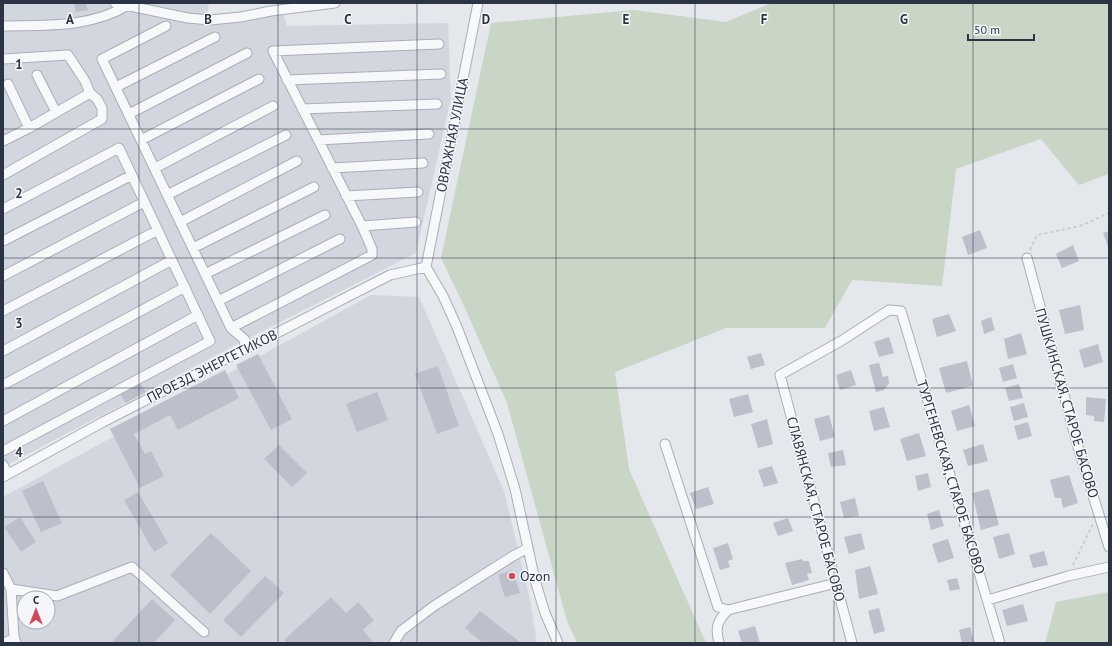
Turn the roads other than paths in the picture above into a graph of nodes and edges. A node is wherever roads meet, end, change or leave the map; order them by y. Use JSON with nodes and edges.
{"nodes":[{"id":1,"x":115,"y":3,"type":"edge"},
{"id":2,"x":335,"y":3,"type":"edge"},
{"id":3,"x":477,"y":3,"type":"edge"},
{"id":4,"x":128,"y":6,"type":"junction"},
{"id":5,"x":3,"y":26,"type":"edge"},
{"id":6,"x":166,"y":26,"type":"dead end"},
{"id":7,"x":215,"y":37,"type":"dead end"},
{"id":8,"x":438,"y":44,"type":"dead end"},
{"id":9,"x":247,"y":53,"type":"dead end"},
{"id":10,"x":3,"y":60,"type":"edge"},
{"id":11,"x":441,"y":74,"type":"dead end"},
{"id":12,"x":37,"y":75,"type":"dead end"},
{"id":13,"x":259,"y":79,"type":"dead end"},
{"id":14,"x":287,"y":80,"type":"junction"},
{"id":15,"x":8,"y":84,"type":"dead end"},
{"id":16,"x":116,"y":87,"type":"junction"},
{"id":17,"x":90,"y":93,"type":"junction"},
{"id":18,"x":437,"y":104,"type":"dead end"},
{"id":19,"x":273,"y":106,"type":"dead end"},
{"id":20,"x":302,"y":109,"type":"junction"},
{"id":21,"x":56,"y":112,"type":"junction"},
{"id":22,"x":128,"y":114,"type":"junction"},
{"id":23,"x":29,"y":128,"type":"junction"},
{"id":24,"x":429,"y":134,"type":"dead end"},
{"id":25,"x":286,"y":135,"type":"dead end"},
{"id":26,"x":141,"y":140,"type":"junction"},
{"id":27,"x":318,"y":140,"type":"junction"},
{"id":28,"x":3,"y":141,"type":"edge"},
{"id":29,"x":297,"y":161,"type":"dead end"},
{"id":30,"x":423,"y":163,"type":"dead end"},
{"id":31,"x":154,"y":168,"type":"junction"},
{"id":32,"x":332,"y":168,"type":"junction"},
{"id":33,"x":3,"y":175,"type":"edge"},
{"id":34,"x":132,"y":175,"type":"junction"},
{"id":35,"x":314,"y":187,"type":"dead end"},
{"id":36,"x":418,"y":192,"type":"dead end"},
{"id":37,"x":168,"y":195,"type":"junction"},
{"id":38,"x":346,"y":196,"type":"junction"},
{"id":39,"x":144,"y":202,"type":"junction"},
{"id":40,"x":3,"y":209,"type":"edge"},
{"id":41,"x":325,"y":215,"type":"dead end"},
{"id":42,"x":180,"y":222,"type":"junction"},
{"id":43,"x":416,"y":222,"type":"dead end"},
{"id":44,"x":362,"y":226,"type":"junction"},
{"id":45,"x":158,"y":230,"type":"junction"},
{"id":46,"x":340,"y":239,"type":"dead end"},
{"id":47,"x":3,"y":241,"type":"edge"},
{"id":48,"x":193,"y":248,"type":"junction"},
{"id":49,"x":1027,"y":258,"type":"road end"},
{"id":50,"x":172,"y":260,"type":"junction"},
{"id":51,"x":426,"y":267,"type":"junction"},
{"id":52,"x":205,"y":274,"type":"junction"},
{"id":53,"x":3,"y":276,"type":"edge"},
{"id":54,"x":185,"y":287,"type":"junction"},
{"id":55,"x":218,"y":300,"type":"junction"},
{"id":56,"x":3,"y":311,"type":"edge"},
{"id":57,"x":198,"y":315,"type":"junction"},
{"id":58,"x":231,"y":328,"type":"junction"},
{"id":59,"x":244,"y":349,"type":"junction"},
{"id":60,"x":3,"y":350,"type":"edge"},
{"id":61,"x":780,"y":375,"type":"joint"},
{"id":62,"x":3,"y":385,"type":"edge"},
{"id":63,"x":3,"y":421,"type":"edge"},
{"id":64,"x":665,"y":444,"type":"dead end"},
{"id":65,"x":3,"y":452,"type":"edge"},
{"id":66,"x":3,"y":465,"type":"edge"},
{"id":67,"x":6,"y":475,"type":"edge"},
{"id":68,"x":528,"y":548,"type":"junction"},
{"id":69,"x":1109,"y":548,"type":"edge"},
{"id":70,"x":1109,"y":567,"type":"edge"},
{"id":71,"x":3,"y":573,"type":"edge"},
{"id":72,"x":836,"y":583,"type":"junction"},
{"id":73,"x":12,"y":589,"type":"junction"},
{"id":74,"x":988,"y":600,"type":"junction"},
{"id":75,"x":728,"y":610,"type":"junction"},
{"id":76,"x":204,"y":632,"type":"dead end"},
{"id":77,"x":15,"y":641,"type":"edge"},
{"id":78,"x":3,"y":643,"type":"edge"},
{"id":79,"x":394,"y":643,"type":"edge"},
{"id":80,"x":558,"y":643,"type":"edge"},
{"id":81,"x":719,"y":643,"type":"edge"},
{"id":82,"x":852,"y":643,"type":"edge"},
{"id":83,"x":1000,"y":643,"type":"edge"}],
"edges":[{"from":1,"to":4,"type":"street"},
{"from":2,"to":4,"type":"street"},
{"from":3,"to":51,"type":"street","name":"ОВРАЖНАЯ УЛИЦА"},
{"from":4,"to":5,"type":"street"},
{"from":6,"to":16,"type":"street"},
{"from":7,"to":16,"type":"street"},
{"from":8,"to":14,"type":"street"},
{"from":9,"to":22,"type":"street"},
{"from":10,"to":17,"type":"street"},
{"from":11,"to":14,"type":"street"},
{"from":12,"to":21,"type":"street"},
{"from":13,"to":26,"type":"street"},
{"from":14,"to":20,"type":"street"},
{"from":15,"to":23,"type":"street"},
{"from":16,"to":22,"type":"street"},
{"from":17,"to":21,"type":"street"},
{"from":17,"to":33,"type":"street"},
{"from":18,"to":20,"type":"street"},
{"from":19,"to":31,"type":"street"},
{"from":20,"to":27,"type":"street"},
{"from":21,"to":23,"type":"street"},
{"from":22,"to":26,"type":"street"},
{"from":23,"to":28,"type":"street"},
{"from":24,"to":27,"type":"street"},
{"from":25,"to":37,"type":"street"},
{"from":26,"to":31,"type":"street"},
{"from":27,"to":32,"type":"street"},
{"from":29,"to":42,"type":"street"},
{"from":30,"to":32,"type":"street"},
{"from":31,"to":37,"type":"street"},
{"from":32,"to":38,"type":"street"},
{"from":34,"to":39,"type":"street"},
{"from":34,"to":40,"type":"street"},
{"from":34,"to":47,"type":"street"},
{"from":35,"to":48,"type":"street"},
{"from":36,"to":38,"type":"street"},
{"from":37,"to":42,"type":"street"},
{"from":38,"to":44,"type":"street"},
{"from":39,"to":45,"type":"street"},
{"from":39,"to":53,"type":"street"},
{"from":41,"to":52,"type":"street"},
{"from":42,"to":48,"type":"street"},
{"from":43,"to":44,"type":"street"},
{"from":44,"to":58,"type":"street"},
{"from":45,"to":50,"type":"street"},
{"from":45,"to":56,"type":"street"},
{"from":46,"to":55,"type":"street"},
{"from":48,"to":52,"type":"street"},
{"from":49,"to":69,"type":"street","name":"ПУШКИНСКАЯ, СТАРОЕ БАСОВО"},
{"from":50,"to":54,"type":"street"},
{"from":50,"to":60,"type":"street"},
{"from":51,"to":59,"type":"street","name":"ПРОЕЗД ЭНЕРГЕТИКОВ"},
{"from":51,"to":68,"type":"street"},
{"from":52,"to":55,"type":"street"},
{"from":54,"to":57,"type":"street"},
{"from":54,"to":62,"type":"street"},
{"from":55,"to":58,"type":"street"},
{"from":57,"to":63,"type":"street"},
{"from":57,"to":65,"type":"street"},
{"from":58,"to":59,"type":"street"},
{"from":59,"to":67,"type":"street","name":"ПРОЕЗД ЭНЕРГЕТИКОВ"},
{"from":61,"to":72,"type":"street","name":"СЛАВЯНСКАЯ, СТАРОЕ БАСОВО"},
{"from":61,"to":74,"type":"street","name":"ТУРГЕНЕВСКАЯ, СТАРОЕ БАСОВО"},
{"from":64,"to":75,"type":"street"},
{"from":66,"to":67,"type":"street"},
{"from":68,"to":79,"type":"street"},
{"from":68,"to":80,"type":"street"},
{"from":70,"to":74,"type":"street"},
{"from":71,"to":73,"type":"street"},
{"from":72,"to":75,"type":"street"},
{"from":72,"to":82,"type":"street","name":"СЛАВЯНСКАЯ, СТАРОЕ БАСОВО"},
{"from":73,"to":76,"type":"street"},
{"from":73,"to":77,"type":"street"},
{"from":74,"to":83,"type":"street","name":"ТУРГЕНЕВСКАЯ, СТАРОЕ БАСОВО"},
{"from":75,"to":81,"type":"street"},
{"from":77,"to":78,"type":"street"}]}
